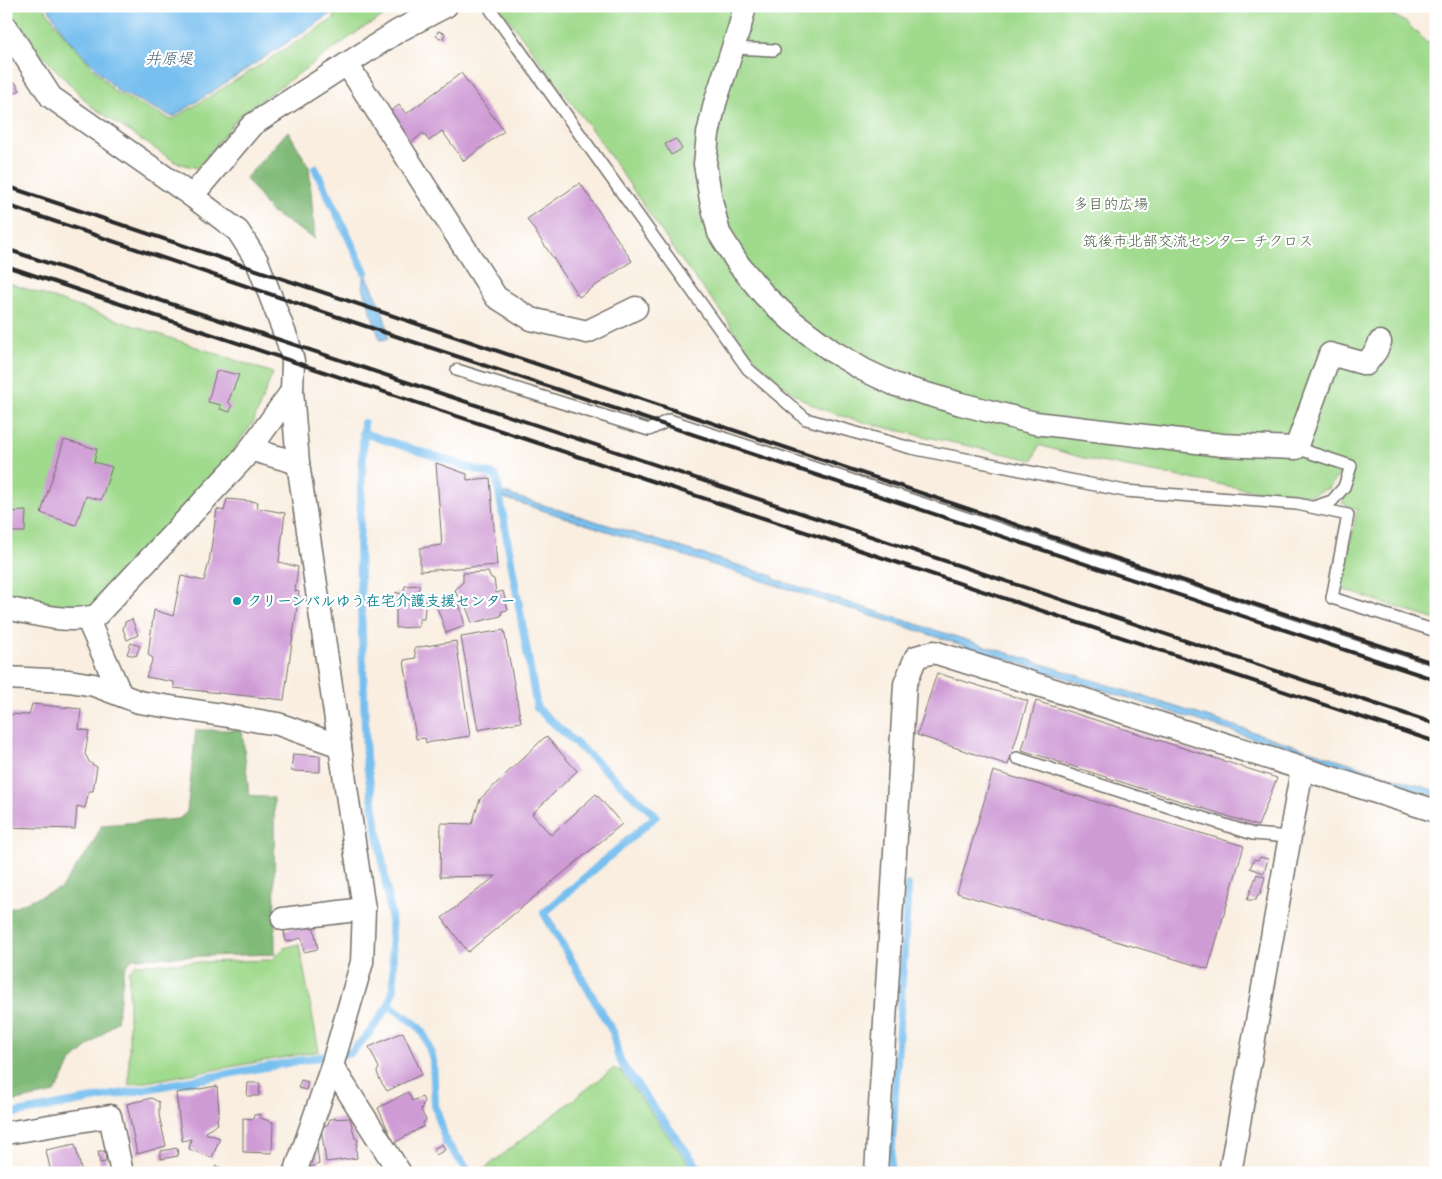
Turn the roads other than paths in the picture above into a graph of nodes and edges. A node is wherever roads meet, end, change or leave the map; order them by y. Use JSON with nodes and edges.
{"nodes":[{"id":1,"x":446,"y":6,"type":"edge"},
{"id":2,"x":745,"y":6,"type":"edge"},
{"id":3,"x":491,"y":10,"type":"dead end"},
{"id":4,"x":6,"y":27,"type":"edge"},
{"id":5,"x":733,"y":48,"type":"junction"},
{"id":6,"x":774,"y":50,"type":"dead end"},
{"id":7,"x":347,"y":64,"type":"junction"},
{"id":8,"x":192,"y":196,"type":"junction"},
{"id":9,"x":636,"y":308,"type":"dead end"},
{"id":10,"x":1380,"y":342,"type":"dead end"},
{"id":11,"x":457,"y":370,"type":"dead end"},
{"id":12,"x":292,"y":391,"type":"junction"},
{"id":13,"x":1296,"y":448,"type":"junction"},
{"id":14,"x":250,"y":450,"type":"junction"},
{"id":15,"x":298,"y":463,"type":"junction"},
{"id":16,"x":1314,"y":507,"type":"junction"},
{"id":17,"x":6,"y":608,"type":"edge"},
{"id":18,"x":87,"y":618,"type":"junction"},
{"id":19,"x":1436,"y":631,"type":"edge"},
{"id":20,"x":1436,"y":673,"type":"edge"},
{"id":21,"x":6,"y":678,"type":"edge"},
{"id":22,"x":120,"y":695,"type":"junction"},
{"id":23,"x":340,"y":746,"type":"junction"},
{"id":24,"x":1018,"y":758,"type":"dead end"},
{"id":25,"x":1302,"y":769,"type":"junction"},
{"id":26,"x":1436,"y":812,"type":"edge"},
{"id":27,"x":1290,"y":837,"type":"junction"},
{"id":28,"x":364,"y":909,"type":"junction"},
{"id":29,"x":284,"y":919,"type":"dead end"},
{"id":30,"x":332,"y":1066,"type":"junction"},
{"id":31,"x":6,"y":1133,"type":"edge"},
{"id":32,"x":122,"y":1173,"type":"edge"},
{"id":33,"x":295,"y":1173,"type":"edge"},
{"id":34,"x":400,"y":1173,"type":"edge"},
{"id":35,"x":876,"y":1173,"type":"edge"},
{"id":36,"x":1230,"y":1173,"type":"edge"}],
"edges":[{"from":1,"to":7,"type":"street"},
{"from":2,"to":5,"type":"street"},
{"from":3,"to":16,"type":"lane"},
{"from":4,"to":8,"type":"street"},
{"from":5,"to":6,"type":"lane"},
{"from":5,"to":13,"type":"street"},
{"from":7,"to":8,"type":"street"},
{"from":7,"to":9,"type":"street"},
{"from":8,"to":12,"type":"street"},
{"from":10,"to":13,"type":"street"},
{"from":11,"to":20,"type":"lane"},
{"from":12,"to":14,"type":"street"},
{"from":12,"to":15,"type":"street"},
{"from":13,"to":16,"type":"lane"},
{"from":14,"to":15,"type":"street"},
{"from":14,"to":18,"type":"street"},
{"from":15,"to":23,"type":"street"},
{"from":16,"to":19,"type":"lane"},
{"from":17,"to":18,"type":"street"},
{"from":18,"to":22,"type":"street"},
{"from":21,"to":22,"type":"street"},
{"from":22,"to":23,"type":"street"},
{"from":23,"to":28,"type":"street"},
{"from":24,"to":27,"type":"lane"},
{"from":25,"to":26,"type":"street"},
{"from":25,"to":27,"type":"street"},
{"from":25,"to":35,"type":"street"},
{"from":27,"to":36,"type":"street"},
{"from":28,"to":29,"type":"street"},
{"from":28,"to":30,"type":"street"},
{"from":30,"to":33,"type":"street"},
{"from":30,"to":34,"type":"street"},
{"from":31,"to":32,"type":"street"}]}
